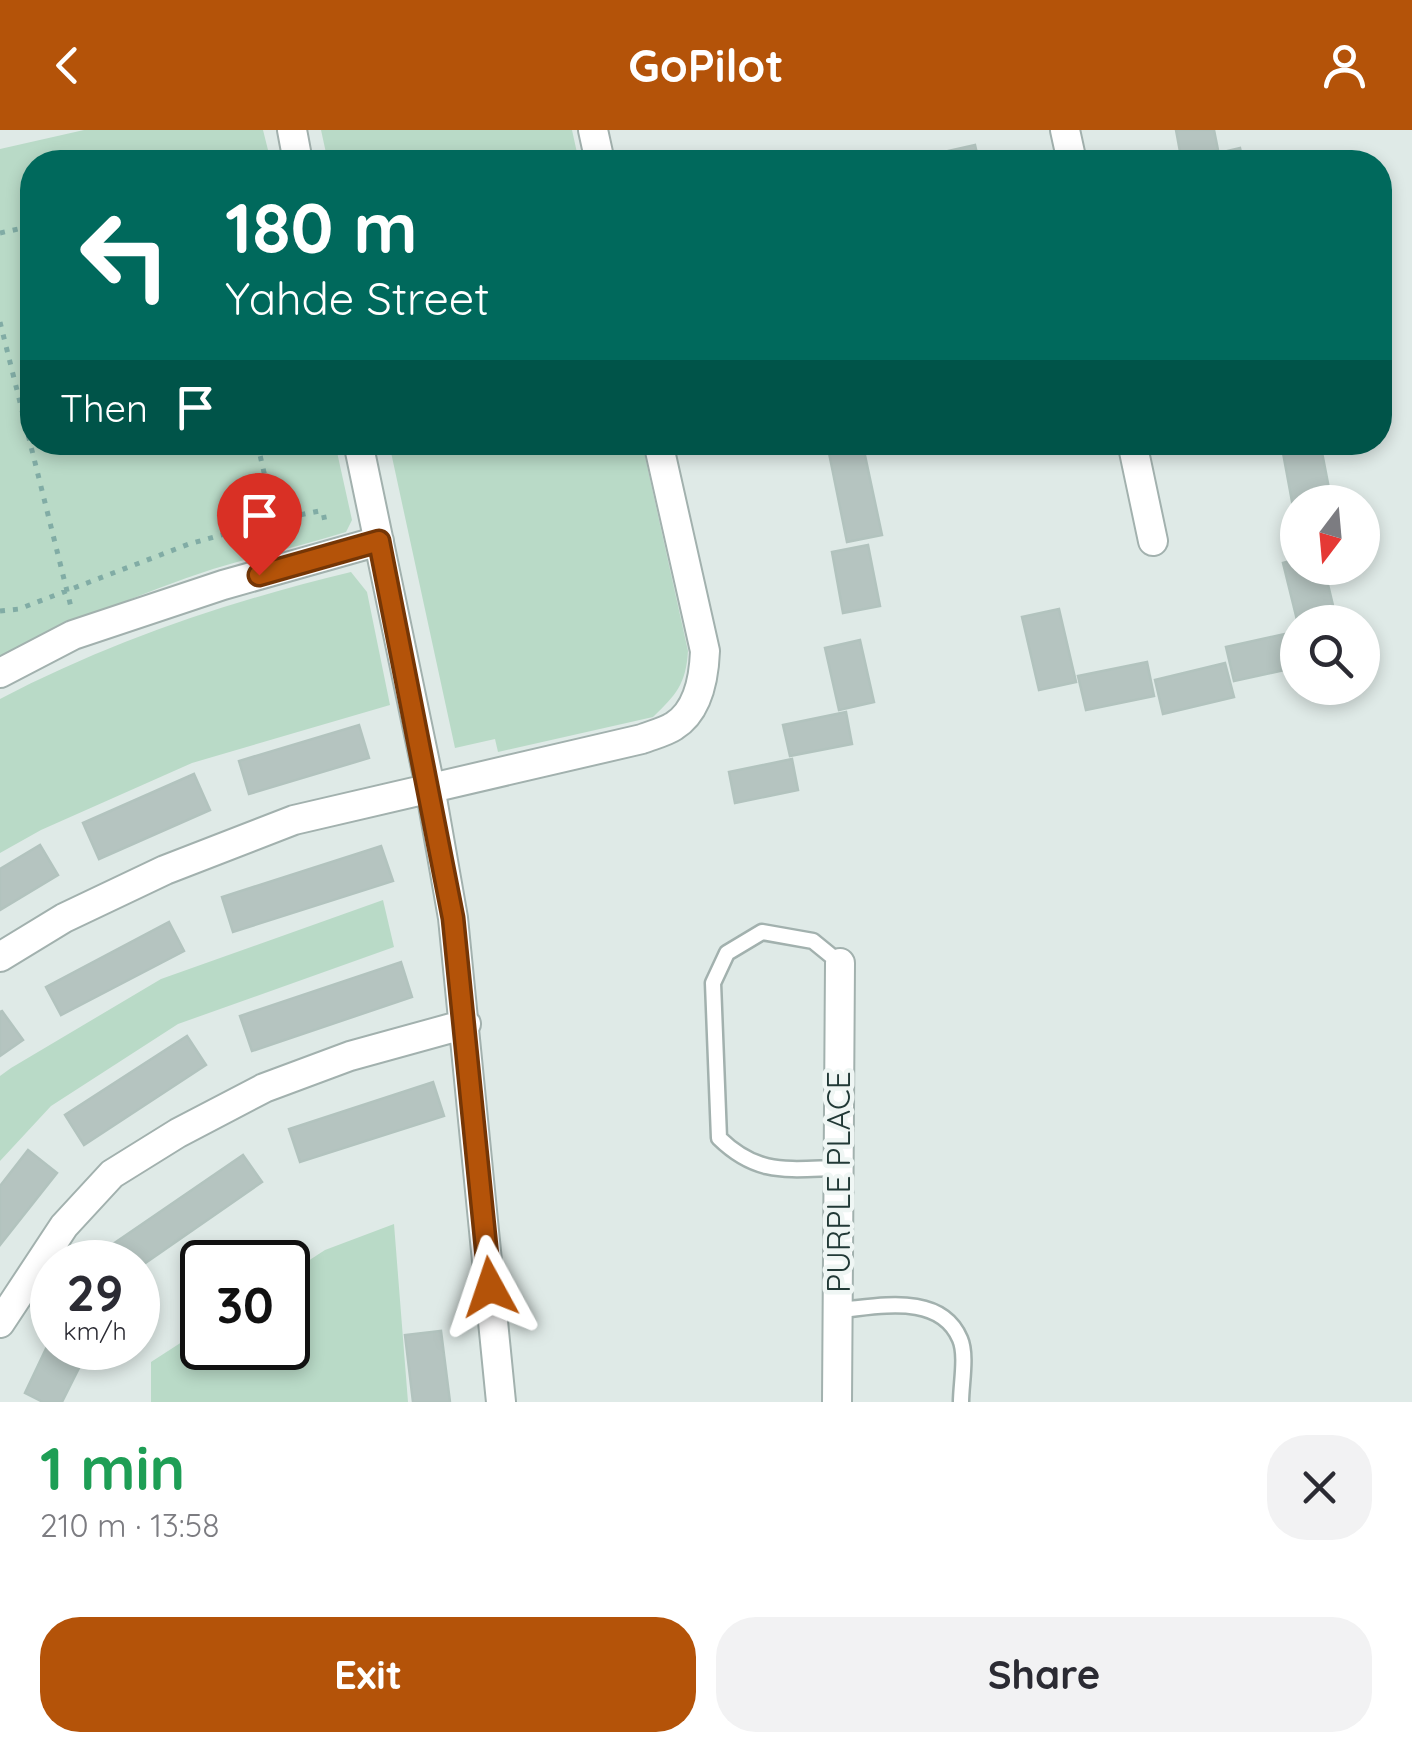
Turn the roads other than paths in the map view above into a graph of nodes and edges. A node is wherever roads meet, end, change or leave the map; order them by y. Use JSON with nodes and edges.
{"nodes":[{"id":1,"x":361,"y":455,"type":"edge"},
{"id":2,"x":661,"y":455,"type":"edge"},
{"id":3,"x":1135,"y":455,"type":"edge"},
{"id":4,"x":379,"y":541,"type":"junction"},
{"id":5,"x":1153,"y":541,"type":"dead end"},
{"id":6,"x":0,"y":673,"type":"edge"},
{"id":7,"x":430,"y":787,"type":"junction"},
{"id":8,"x":0,"y":956,"type":"edge"},
{"id":9,"x":840,"y":963,"type":"joint"},
{"id":10,"x":466,"y":1024,"type":"junction"},
{"id":11,"x":838,"y":1168,"type":"junction"},
{"id":12,"x":838,"y":1310,"type":"junction"},
{"id":13,"x":0,"y":1323,"type":"edge"},
{"id":14,"x":501,"y":1402,"type":"edge"},
{"id":15,"x":837,"y":1402,"type":"edge"},
{"id":16,"x":961,"y":1402,"type":"edge"}],
"edges":[{"from":1,"to":4,"type":"street"},
{"from":2,"to":7,"type":"street"},
{"from":3,"to":5,"type":"street"},
{"from":4,"to":6,"type":"street"},
{"from":4,"to":7,"type":"street"},
{"from":7,"to":8,"type":"street"},
{"from":7,"to":10,"type":"street"},
{"from":9,"to":11,"type":"street","name":"PURPLE PLACE"},
{"from":9,"to":11,"type":"lane"},
{"from":10,"to":13,"type":"street"},
{"from":10,"to":14,"type":"street"},
{"from":11,"to":12,"type":"street","name":"PURPLE PLACE"},
{"from":12,"to":15,"type":"street","name":"PURPLE PLACE"},
{"from":12,"to":16,"type":"lane"}]}
